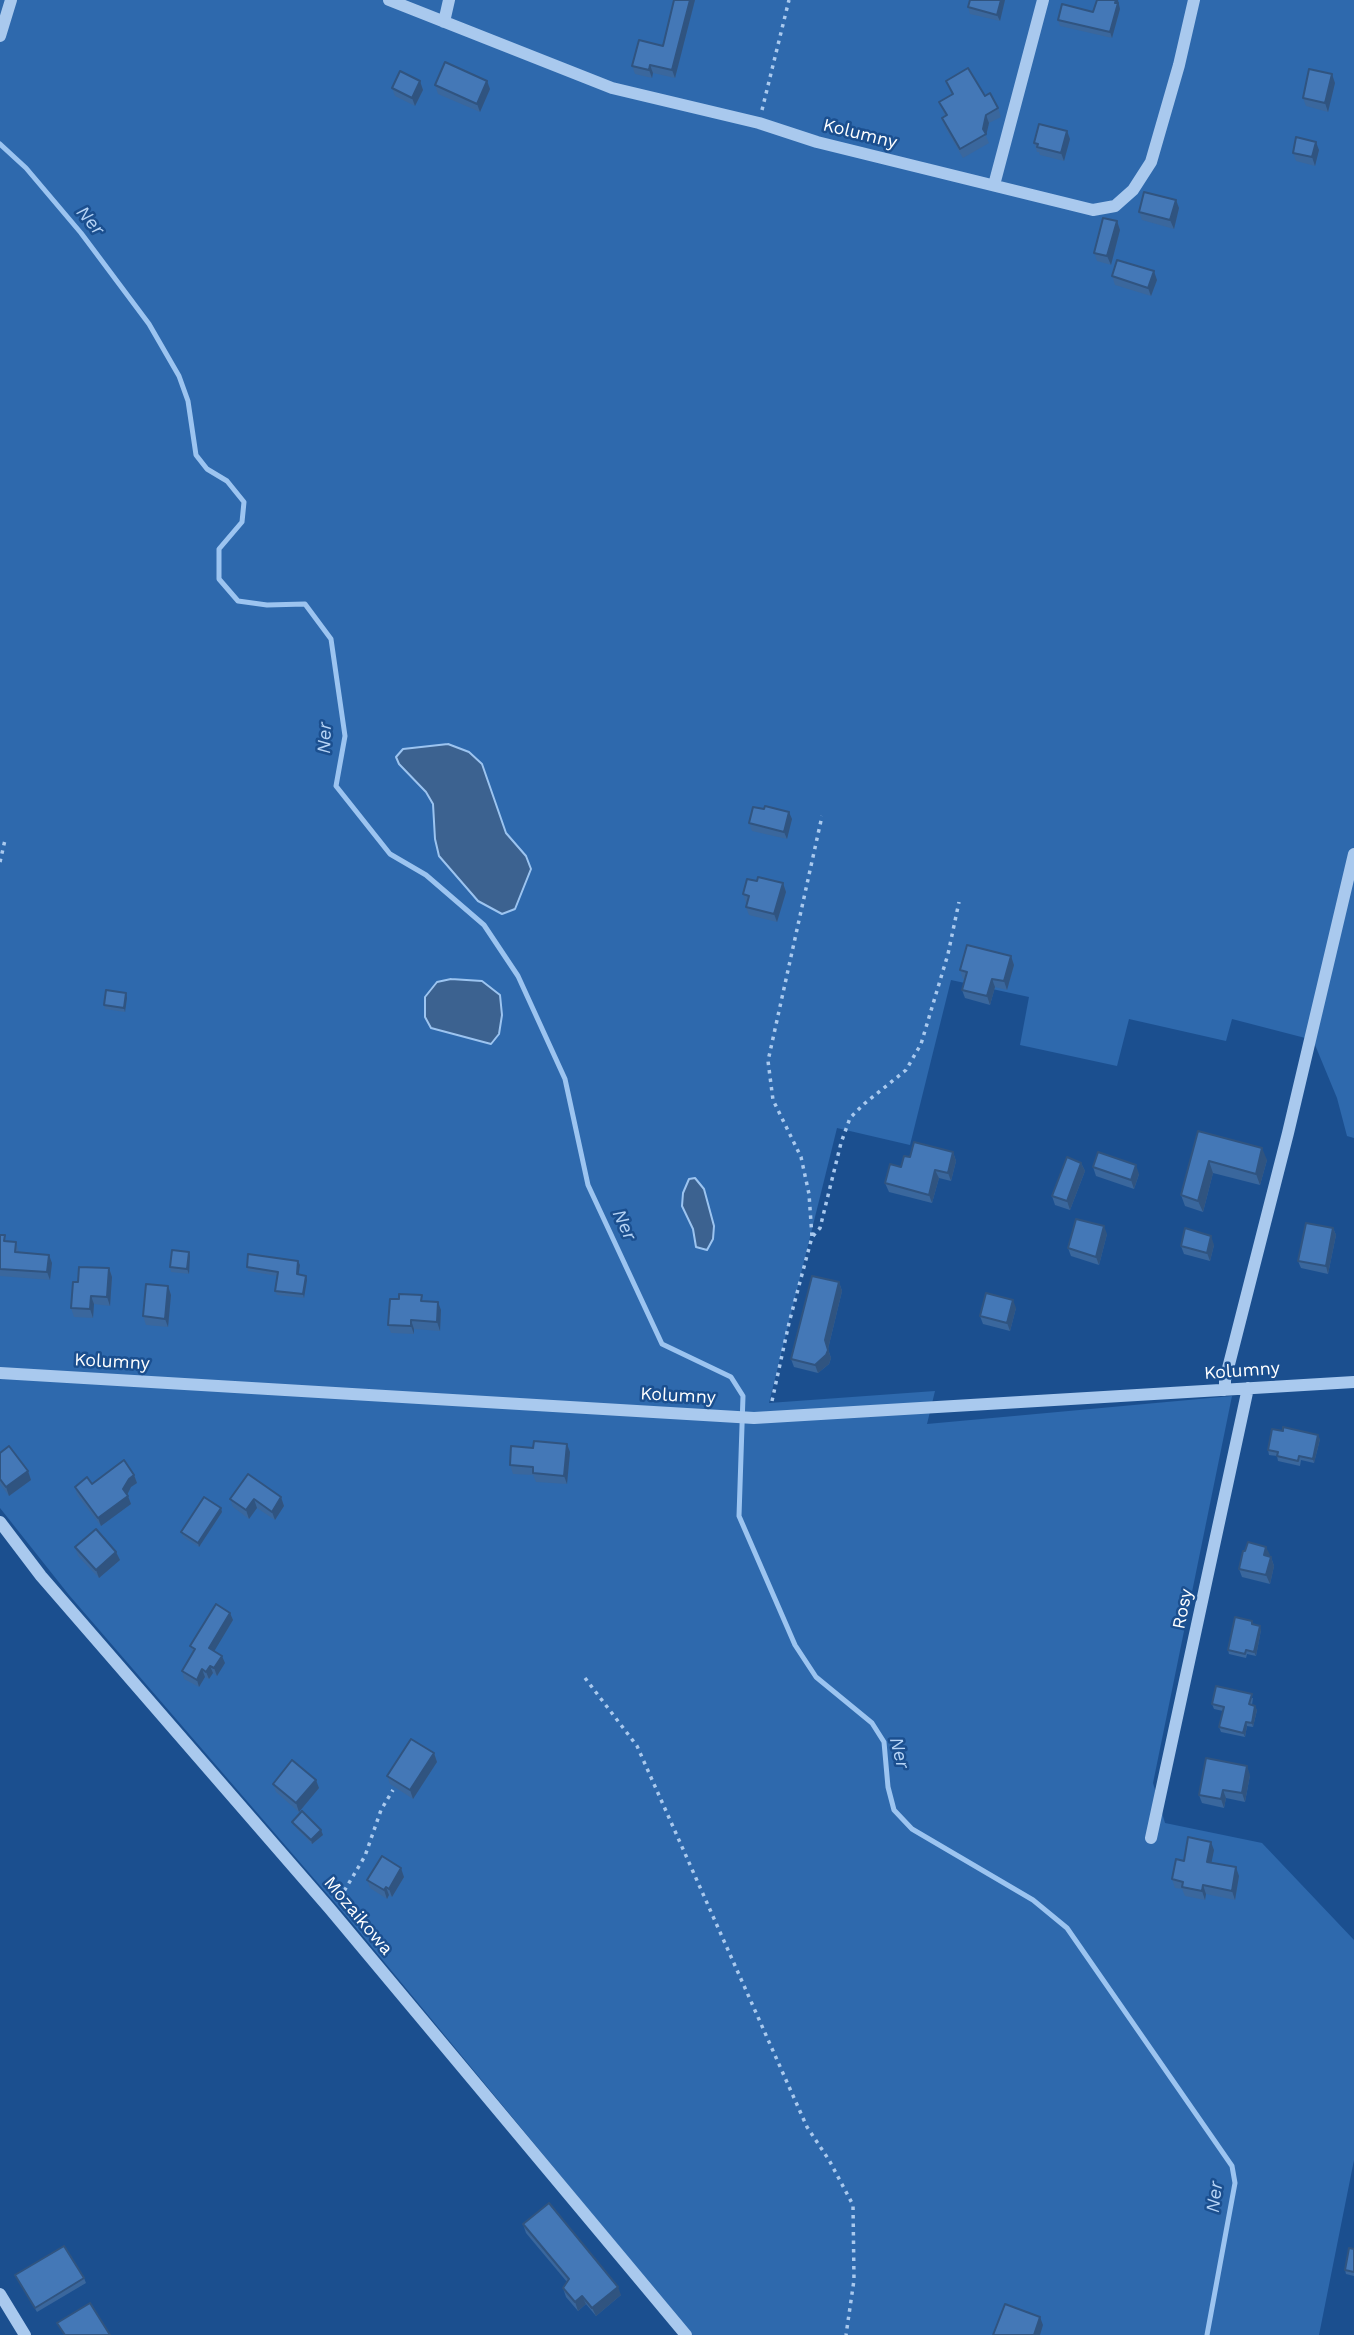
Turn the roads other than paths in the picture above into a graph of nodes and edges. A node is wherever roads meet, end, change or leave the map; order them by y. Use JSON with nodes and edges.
{"nodes":[{"id":1,"x":10,"y":0,"type":"edge"},
{"id":2,"x":389,"y":0,"type":"edge"},
{"id":3,"x":449,"y":0,"type":"edge"},
{"id":4,"x":1043,"y":0,"type":"edge"},
{"id":5,"x":1194,"y":0,"type":"edge"},
{"id":6,"x":444,"y":22,"type":"junction"},
{"id":7,"x":0,"y":36,"type":"edge"},
{"id":8,"x":994,"y":185,"type":"junction"},
{"id":9,"x":1354,"y":853,"type":"edge"},
{"id":10,"x":0,"y":1373,"type":"edge"},
{"id":11,"x":1354,"y":1381,"type":"edge"},
{"id":12,"x":1248,"y":1388,"type":"junction"},
{"id":13,"x":1225,"y":1390,"type":"junction"},
{"id":14,"x":0,"y":1522,"type":"edge"},
{"id":15,"x":1151,"y":1838,"type":"dead end"},
{"id":16,"x":0,"y":2294,"type":"edge"},
{"id":17,"x":25,"y":2335,"type":"edge"},
{"id":18,"x":687,"y":2335,"type":"edge"}],
"edges":[{"from":1,"to":7,"type":"street"},
{"from":2,"to":6,"type":"street","name":"Kolumny"},
{"from":3,"to":6,"type":"street"},
{"from":4,"to":8,"type":"street"},
{"from":5,"to":8,"type":"street","name":"Kolumny"},
{"from":6,"to":8,"type":"street","name":"Kolumny"},
{"from":9,"to":13,"type":"street"},
{"from":10,"to":13,"type":"street","name":"Kolumny"},
{"from":11,"to":12,"type":"street","name":"Kolumny"},
{"from":12,"to":13,"type":"street","name":"Kolumny"},
{"from":12,"to":15,"type":"street","name":"Rosy"},
{"from":14,"to":18,"type":"street","name":"Mozaikowa"},
{"from":16,"to":17,"type":"street"}]}
